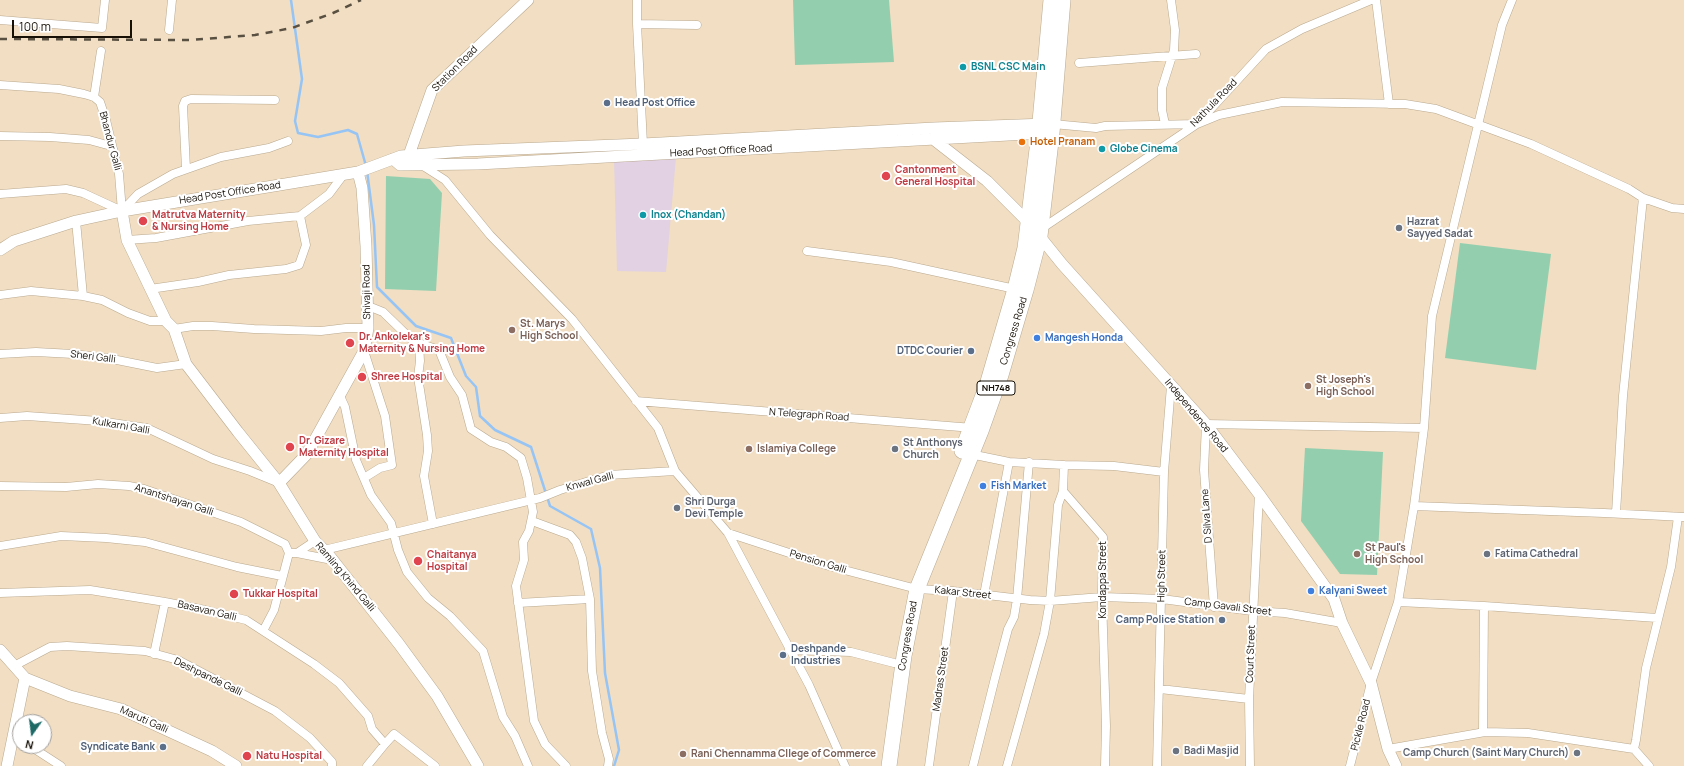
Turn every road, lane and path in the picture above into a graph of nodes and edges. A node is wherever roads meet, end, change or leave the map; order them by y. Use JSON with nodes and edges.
{"nodes":[{"id":1,"x":105,"y":0,"type":"edge"},
{"id":2,"x":172,"y":0,"type":"edge"},
{"id":3,"x":528,"y":0,"type":"edge"},
{"id":4,"x":636,"y":0,"type":"edge"},
{"id":5,"x":1052,"y":0,"type":"edge"},
{"id":6,"x":1062,"y":0,"type":"edge"},
{"id":7,"x":1171,"y":0,"type":"edge"},
{"id":8,"x":1371,"y":0,"type":"edge"},
{"id":9,"x":1376,"y":0,"type":"edge"},
{"id":10,"x":1512,"y":0,"type":"edge"},
{"id":11,"x":0,"y":20,"type":"edge"},
{"id":12,"x":637,"y":24,"type":"junction"},
{"id":13,"x":697,"y":25,"type":"dead end"},
{"id":14,"x":169,"y":30,"type":"dead end"},
{"id":15,"x":102,"y":51,"type":"dead end"},
{"id":16,"x":1196,"y":54,"type":"dead end"},
{"id":17,"x":1172,"y":56,"type":"junction"},
{"id":18,"x":1078,"y":64,"type":"dead end"},
{"id":19,"x":0,"y":85,"type":"edge"},
{"id":20,"x":94,"y":97,"type":"junction"},
{"id":21,"x":275,"y":100,"type":"dead end"},
{"id":22,"x":1389,"y":104,"type":"junction"},
{"id":23,"x":1165,"y":124,"type":"junction"},
{"id":24,"x":1197,"y":124,"type":"junction"},
{"id":25,"x":1479,"y":125,"type":"junction"},
{"id":26,"x":1046,"y":128,"type":"junction"},
{"id":27,"x":914,"y":129,"type":"junction"},
{"id":28,"x":0,"y":136,"type":"edge"},
{"id":29,"x":933,"y":139,"type":"junction"},
{"id":30,"x":915,"y":140,"type":"junction"},
{"id":31,"x":288,"y":141,"type":"dead end"},
{"id":32,"x":643,"y":144,"type":"junction"},
{"id":33,"x":111,"y":146,"type":"junction"},
{"id":34,"x":409,"y":155,"type":"junction"},
{"id":35,"x":393,"y":159,"type":"junction"},
{"id":36,"x":421,"y":165,"type":"junction"},
{"id":37,"x":186,"y":169,"type":"junction"},
{"id":38,"x":361,"y":170,"type":"junction"},
{"id":39,"x":344,"y":174,"type":"junction"},
{"id":40,"x":0,"y":194,"type":"edge"},
{"id":41,"x":1643,"y":198,"type":"junction"},
{"id":42,"x":1684,"y":209,"type":"edge"},
{"id":43,"x":122,"y":211,"type":"junction"},
{"id":44,"x":300,"y":216,"type":"junction"},
{"id":45,"x":76,"y":222,"type":"junction"},
{"id":46,"x":1037,"y":229,"type":"junction"},
{"id":47,"x":127,"y":240,"type":"junction"},
{"id":48,"x":0,"y":250,"type":"edge"},
{"id":49,"x":807,"y":251,"type":"dead end"},
{"id":50,"x":1015,"y":288,"type":"junction"},
{"id":51,"x":150,"y":289,"type":"junction"},
{"id":52,"x":0,"y":295,"type":"edge"},
{"id":53,"x":83,"y":296,"type":"junction"},
{"id":54,"x":368,"y":306,"type":"junction"},
{"id":55,"x":166,"y":322,"type":"junction"},
{"id":56,"x":368,"y":328,"type":"junction"},
{"id":57,"x":174,"y":329,"type":"junction"},
{"id":58,"x":419,"y":343,"type":"junction"},
{"id":59,"x":364,"y":351,"type":"junction"},
{"id":60,"x":0,"y":354,"type":"edge"},
{"id":61,"x":186,"y":364,"type":"junction"},
{"id":62,"x":1171,"y":386,"type":"junction"},
{"id":63,"x":340,"y":396,"type":"junction"},
{"id":64,"x":636,"y":401,"type":"junction"},
{"id":65,"x":0,"y":418,"type":"edge"},
{"id":66,"x":1206,"y":424,"type":"junction"},
{"id":67,"x":1424,"y":428,"type":"junction"},
{"id":68,"x":976,"y":429,"type":"junction"},
{"id":69,"x":966,"y":454,"type":"junction"},
{"id":70,"x":1009,"y":462,"type":"junction"},
{"id":71,"x":1029,"y":462,"type":"junction"},
{"id":72,"x":1064,"y":465,"type":"junction"},
{"id":73,"x":675,"y":471,"type":"junction"},
{"id":74,"x":1164,"y":472,"type":"junction"},
{"id":75,"x":364,"y":478,"type":"junction"},
{"id":76,"x":279,"y":483,"type":"junction"},
{"id":77,"x":0,"y":486,"type":"edge"},
{"id":78,"x":1063,"y":490,"type":"junction"},
{"id":79,"x":1259,"y":494,"type":"junction"},
{"id":80,"x":530,"y":501,"type":"junction"},
{"id":81,"x":1414,"y":506,"type":"junction"},
{"id":82,"x":1616,"y":513,"type":"junction"},
{"id":83,"x":1681,"y":517,"type":"edge"},
{"id":84,"x":532,"y":521,"type":"junction"},
{"id":85,"x":433,"y":524,"type":"junction"},
{"id":86,"x":728,"y":533,"type":"junction"},
{"id":87,"x":395,"y":534,"type":"junction"},
{"id":88,"x":315,"y":541,"type":"junction"},
{"id":89,"x":0,"y":546,"type":"edge"},
{"id":90,"x":324,"y":550,"type":"junction"},
{"id":91,"x":293,"y":553,"type":"junction"},
{"id":92,"x":332,"y":560,"type":"junction"},
{"id":93,"x":282,"y":576,"type":"junction"},
{"id":94,"x":912,"y":588,"type":"junction"},
{"id":95,"x":953,"y":591,"type":"junction"},
{"id":96,"x":0,"y":593,"type":"edge"},
{"id":97,"x":984,"y":595,"type":"junction"},
{"id":98,"x":1102,"y":597,"type":"junction"},
{"id":99,"x":590,"y":599,"type":"junction"},
{"id":100,"x":1017,"y":599,"type":"junction"},
{"id":101,"x":1162,"y":599,"type":"junction"},
{"id":102,"x":1050,"y":601,"type":"junction"},
{"id":103,"x":164,"y":602,"type":"junction"},
{"id":104,"x":1398,"y":602,"type":"junction"},
{"id":105,"x":518,"y":603,"type":"junction"},
{"id":106,"x":1484,"y":606,"type":"junction"},
{"id":107,"x":1214,"y":607,"type":"junction"},
{"id":108,"x":1252,"y":612,"type":"junction"},
{"id":109,"x":1657,"y":618,"type":"junction"},
{"id":110,"x":1342,"y":623,"type":"junction"},
{"id":111,"x":263,"y":631,"type":"junction"},
{"id":112,"x":789,"y":650,"type":"junction"},
{"id":113,"x":2,"y":654,"type":"edge"},
{"id":114,"x":154,"y":654,"type":"junction"},
{"id":115,"x":894,"y":662,"type":"junction"},
{"id":116,"x":14,"y":666,"type":"junction"},
{"id":117,"x":25,"y":678,"type":"junction"},
{"id":118,"x":1371,"y":683,"type":"junction"},
{"id":119,"x":1160,"y":690,"type":"junction"},
{"id":120,"x":1249,"y":700,"type":"junction"},
{"id":121,"x":20,"y":714,"type":"edge"},
{"id":122,"x":1483,"y":732,"type":"junction"},
{"id":123,"x":385,"y":744,"type":"junction"},
{"id":124,"x":1388,"y":749,"type":"junction"},
{"id":125,"x":1634,"y":749,"type":"junction"},
{"id":126,"x":12,"y":752,"type":"edge"},
{"id":127,"x":43,"y":754,"type":"edge"},
{"id":128,"x":7,"y":766,"type":"edge"},
{"id":129,"x":62,"y":766,"type":"edge"},
{"id":130,"x":236,"y":766,"type":"edge"},
{"id":131,"x":332,"y":766,"type":"edge"},
{"id":132,"x":367,"y":766,"type":"edge"},
{"id":133,"x":435,"y":766,"type":"edge"},
{"id":134,"x":478,"y":766,"type":"edge"},
{"id":135,"x":528,"y":766,"type":"edge"},
{"id":136,"x":566,"y":766,"type":"edge"},
{"id":137,"x":608,"y":766,"type":"edge"},
{"id":138,"x":845,"y":766,"type":"edge"},
{"id":139,"x":880,"y":766,"type":"edge"},
{"id":140,"x":889,"y":766,"type":"edge"},
{"id":141,"x":929,"y":766,"type":"edge"},
{"id":142,"x":973,"y":766,"type":"edge"},
{"id":143,"x":1007,"y":766,"type":"edge"},
{"id":144,"x":1105,"y":766,"type":"edge"},
{"id":145,"x":1157,"y":766,"type":"edge"},
{"id":146,"x":1250,"y":766,"type":"edge"},
{"id":147,"x":1350,"y":766,"type":"edge"},
{"id":148,"x":1396,"y":766,"type":"edge"},
{"id":149,"x":1649,"y":766,"type":"edge"}],
"edges":[{"from":1,"to":11,"type":"street"},
{"from":2,"to":14,"type":"street"},
{"from":3,"to":34,"type":"main road","name":"Station Road"},
{"from":4,"to":12,"type":"street"},
{"from":5,"to":26,"type":"highway","name":"Congress Road","number":"NH748"},
{"from":6,"to":26,"type":"highway","name":"Congress Road","number":"NH748"},
{"from":7,"to":17,"type":"street"},
{"from":8,"to":24,"type":"street","name":"Nathula Road"},
{"from":9,"to":22,"type":"street"},
{"from":10,"to":25,"type":"street","name":"Pickle Road"},
{"from":12,"to":13,"type":"street"},
{"from":12,"to":32,"type":"street"},
{"from":15,"to":20,"type":"street"},
{"from":16,"to":17,"type":"street"},
{"from":17,"to":18,"type":"street"},
{"from":17,"to":23,"type":"street"},
{"from":19,"to":20,"type":"street"},
{"from":20,"to":33,"type":"street","name":"Bhandur Galli"},
{"from":21,"to":37,"type":"street"},
{"from":22,"to":24,"type":"street"},
{"from":22,"to":25,"type":"street"},
{"from":23,"to":24,"type":"street"},
{"from":23,"to":26,"type":"street"},
{"from":24,"to":46,"type":"street","name":"Nathula Road"},
{"from":25,"to":41,"type":"street"},
{"from":25,"to":67,"type":"street","name":"Pickle Road"},
{"from":26,"to":27,"type":"main road","name":"Head Post Office Road"},
{"from":26,"to":29,"type":"main road","name":"Head Post Office Road"},
{"from":26,"to":46,"type":"highway","name":"Congress Road","number":"NH748"},
{"from":27,"to":30,"type":"main road"},
{"from":27,"to":32,"type":"main road","name":"Head Post Office Road"},
{"from":28,"to":33,"type":"street"},
{"from":29,"to":30,"type":"main road","name":"Head Post Office Road"},
{"from":29,"to":46,"type":"main road","name":"Independence Road"},
{"from":30,"to":36,"type":"main road","name":"Head Post Office Road"},
{"from":31,"to":37,"type":"street"},
{"from":32,"to":34,"type":"main road","name":"Head Post Office Road"},
{"from":33,"to":43,"type":"street","name":"Bhandur Galli"},
{"from":34,"to":35,"type":"main road","name":"Head Post Office Road"},
{"from":34,"to":36,"type":"street"},
{"from":35,"to":36,"type":"main road","name":"Head Post Office Road"},
{"from":35,"to":38,"type":"main road","name":"Head Post Office Road"},
{"from":36,"to":64,"type":"street"},
{"from":37,"to":43,"type":"street"},
{"from":38,"to":39,"type":"main road","name":"Head Post Office Road"},
{"from":38,"to":54,"type":"main road","name":"Shivaji Road"},
{"from":39,"to":43,"type":"main road","name":"Head Post Office Road"},
{"from":39,"to":44,"type":"street"},
{"from":40,"to":43,"type":"street"},
{"from":41,"to":42,"type":"street"},
{"from":41,"to":82,"type":"street"},
{"from":43,"to":45,"type":"main road","name":"Head Post Office Road"},
{"from":43,"to":47,"type":"main road"},
{"from":44,"to":47,"type":"street"},
{"from":44,"to":51,"type":"street"},
{"from":45,"to":48,"type":"main road","name":"Head Post Office Road"},
{"from":45,"to":53,"type":"street"},
{"from":46,"to":50,"type":"highway","name":"Congress Road","number":"NH748"},
{"from":46,"to":62,"type":"main road","name":"Independence Road"},
{"from":46,"to":68,"type":"highway","name":"Congress Road","number":"NH748"},
{"from":47,"to":51,"type":"main road"},
{"from":49,"to":50,"type":"street"},
{"from":50,"to":68,"type":"highway","name":"Congress Road","number":"NH748"},
{"from":51,"to":55,"type":"main road"},
{"from":52,"to":53,"type":"street"},
{"from":53,"to":55,"type":"street"},
{"from":54,"to":56,"type":"main road","name":"Shivaji Road"},
{"from":54,"to":58,"type":"street"},
{"from":55,"to":57,"type":"main road"},
{"from":56,"to":57,"type":"street"},
{"from":56,"to":59,"type":"main road","name":"Shivaji Road"},
{"from":57,"to":61,"type":"main road","name":"Ramling Khind Galli"},
{"from":58,"to":80,"type":"street"},
{"from":58,"to":85,"type":"street"},
{"from":59,"to":63,"type":"main road","name":"Shivaji Road"},
{"from":59,"to":75,"type":"street"},
{"from":60,"to":61,"type":"street","name":"Sheri Galli"},
{"from":61,"to":76,"type":"main road","name":"Ramling Khind Galli"},
{"from":62,"to":66,"type":"main road","name":"Independence Road"},
{"from":62,"to":74,"type":"street","name":"High Street"},
{"from":63,"to":75,"type":"street"},
{"from":63,"to":76,"type":"main road","name":"Shivaji Road"},
{"from":64,"to":68,"type":"street","name":"N Telegraph Road"},
{"from":64,"to":73,"type":"street"},
{"from":65,"to":76,"type":"street","name":"Kulkarni Galli"},
{"from":66,"to":67,"type":"street"},
{"from":66,"to":79,"type":"main road","name":"Independence Road"},
{"from":66,"to":107,"type":"street","name":"D Silva Lane"},
{"from":67,"to":81,"type":"street","name":"Pickle Road"},
{"from":68,"to":69,"type":"highway","name":"Congress Road","number":"NH748"},
{"from":69,"to":70,"type":"street"},
{"from":69,"to":94,"type":"highway","name":"Congress Road","number":"NH748"},
{"from":70,"to":71,"type":"street"},
{"from":70,"to":97,"type":"street"},
{"from":71,"to":72,"type":"street"},
{"from":71,"to":100,"type":"street"},
{"from":72,"to":74,"type":"street"},
{"from":72,"to":78,"type":"street"},
{"from":73,"to":80,"type":"street","name":"Knwal Galli"},
{"from":73,"to":86,"type":"street"},
{"from":74,"to":101,"type":"street","name":"High Street"},
{"from":75,"to":87,"type":"street"},
{"from":76,"to":88,"type":"main road","name":"Ramling Khind Galli"},
{"from":77,"to":91,"type":"street","name":"Anantshayan Galli"},
{"from":78,"to":98,"type":"street","name":"Kondappa Street"},
{"from":78,"to":102,"type":"street"},
{"from":79,"to":108,"type":"street","name":"Court Street"},
{"from":79,"to":110,"type":"main road","name":"Independence Road"},
{"from":80,"to":84,"type":"street"},
{"from":80,"to":85,"type":"street","name":"Knwal Galli"},
{"from":81,"to":82,"type":"street"},
{"from":81,"to":104,"type":"street","name":"Pickle Road"},
{"from":82,"to":83,"type":"street"},
{"from":83,"to":109,"type":"street"},
{"from":84,"to":99,"type":"street"},
{"from":84,"to":105,"type":"street"},
{"from":85,"to":87,"type":"street","name":"Knwal Galli"},
{"from":86,"to":94,"type":"street","name":"Pension Galli"},
{"from":86,"to":112,"type":"street"},
{"from":87,"to":90,"type":"street","name":"Knwal Galli"},
{"from":87,"to":135,"type":"street"},
{"from":88,"to":90,"type":"main road","name":"Ramling Khind Galli"},
{"from":88,"to":91,"type":"street"},
{"from":89,"to":93,"type":"street"},
{"from":90,"to":92,"type":"main road","name":"Ramling Khind Galli"},
{"from":91,"to":92,"type":"street"},
{"from":91,"to":93,"type":"street"},
{"from":92,"to":134,"type":"main road","name":"Ramling Khind Galli"},
{"from":93,"to":111,"type":"street"},
{"from":94,"to":95,"type":"street","name":"Kakar Street"},
{"from":94,"to":115,"type":"highway","name":"Congress Road","number":"NH748"},
{"from":94,"to":140,"type":"highway","name":"Congress Road","number":"NH748"},
{"from":95,"to":97,"type":"street","name":"Kakar Street"},
{"from":95,"to":141,"type":"street","name":"Madras Street"},
{"from":96,"to":103,"type":"street","name":"Basavan Galli"},
{"from":97,"to":100,"type":"street","name":"Kakar Street"},
{"from":98,"to":101,"type":"street","name":"Camp Gavali Street"},
{"from":98,"to":102,"type":"street","name":"Camp Gavali Street"},
{"from":98,"to":144,"type":"street","name":"Kondappa Street"},
{"from":99,"to":105,"type":"street"},
{"from":99,"to":137,"type":"street"},
{"from":100,"to":102,"type":"street","name":"Camp Gavali Street"},
{"from":100,"to":142,"type":"street"},
{"from":101,"to":107,"type":"street","name":"Camp Gavali Street"},
{"from":101,"to":119,"type":"street","name":"High Street"},
{"from":102,"to":143,"type":"street"},
{"from":103,"to":111,"type":"street","name":"Basavan Galli"},
{"from":103,"to":114,"type":"street"},
{"from":104,"to":106,"type":"street"},
{"from":104,"to":118,"type":"street","name":"Pickle Road"},
{"from":105,"to":136,"type":"street"},
{"from":106,"to":109,"type":"street"},
{"from":106,"to":122,"type":"street"},
{"from":107,"to":108,"type":"street","name":"Camp Gavali Street"},
{"from":108,"to":110,"type":"street","name":"Camp Gavali Street"},
{"from":108,"to":120,"type":"street","name":"Court Street"},
{"from":109,"to":125,"type":"street"},
{"from":110,"to":118,"type":"main road","name":"Independence Road"},
{"from":111,"to":123,"type":"street","name":"Basavan Galli"},
{"from":112,"to":115,"type":"street"},
{"from":112,"to":138,"type":"street"},
{"from":113,"to":116,"type":"main road"},
{"from":114,"to":116,"type":"street","name":"Deshpande Galli"},
{"from":114,"to":131,"type":"street","name":"Deshpande Galli"},
{"from":115,"to":139,"type":"highway","name":"Congress Road","number":"NH748"},
{"from":116,"to":117,"type":"main road"},
{"from":117,"to":121,"type":"main road"},
{"from":117,"to":130,"type":"main road","name":"Maruti Galli"},
{"from":118,"to":124,"type":"main road","name":"Independence Road"},
{"from":118,"to":147,"type":"street","name":"Pickle Road"},
{"from":119,"to":120,"type":"street"},
{"from":119,"to":145,"type":"street","name":"High Street"},
{"from":120,"to":146,"type":"street","name":"Court Street"},
{"from":122,"to":124,"type":"street"},
{"from":122,"to":125,"type":"street"},
{"from":123,"to":132,"type":"street"},
{"from":123,"to":133,"type":"street"},
{"from":124,"to":148,"type":"main road","name":"Independence Road"},
{"from":125,"to":149,"type":"street"},
{"from":126,"to":128,"type":"main road"},
{"from":127,"to":129,"type":"street"}]}
